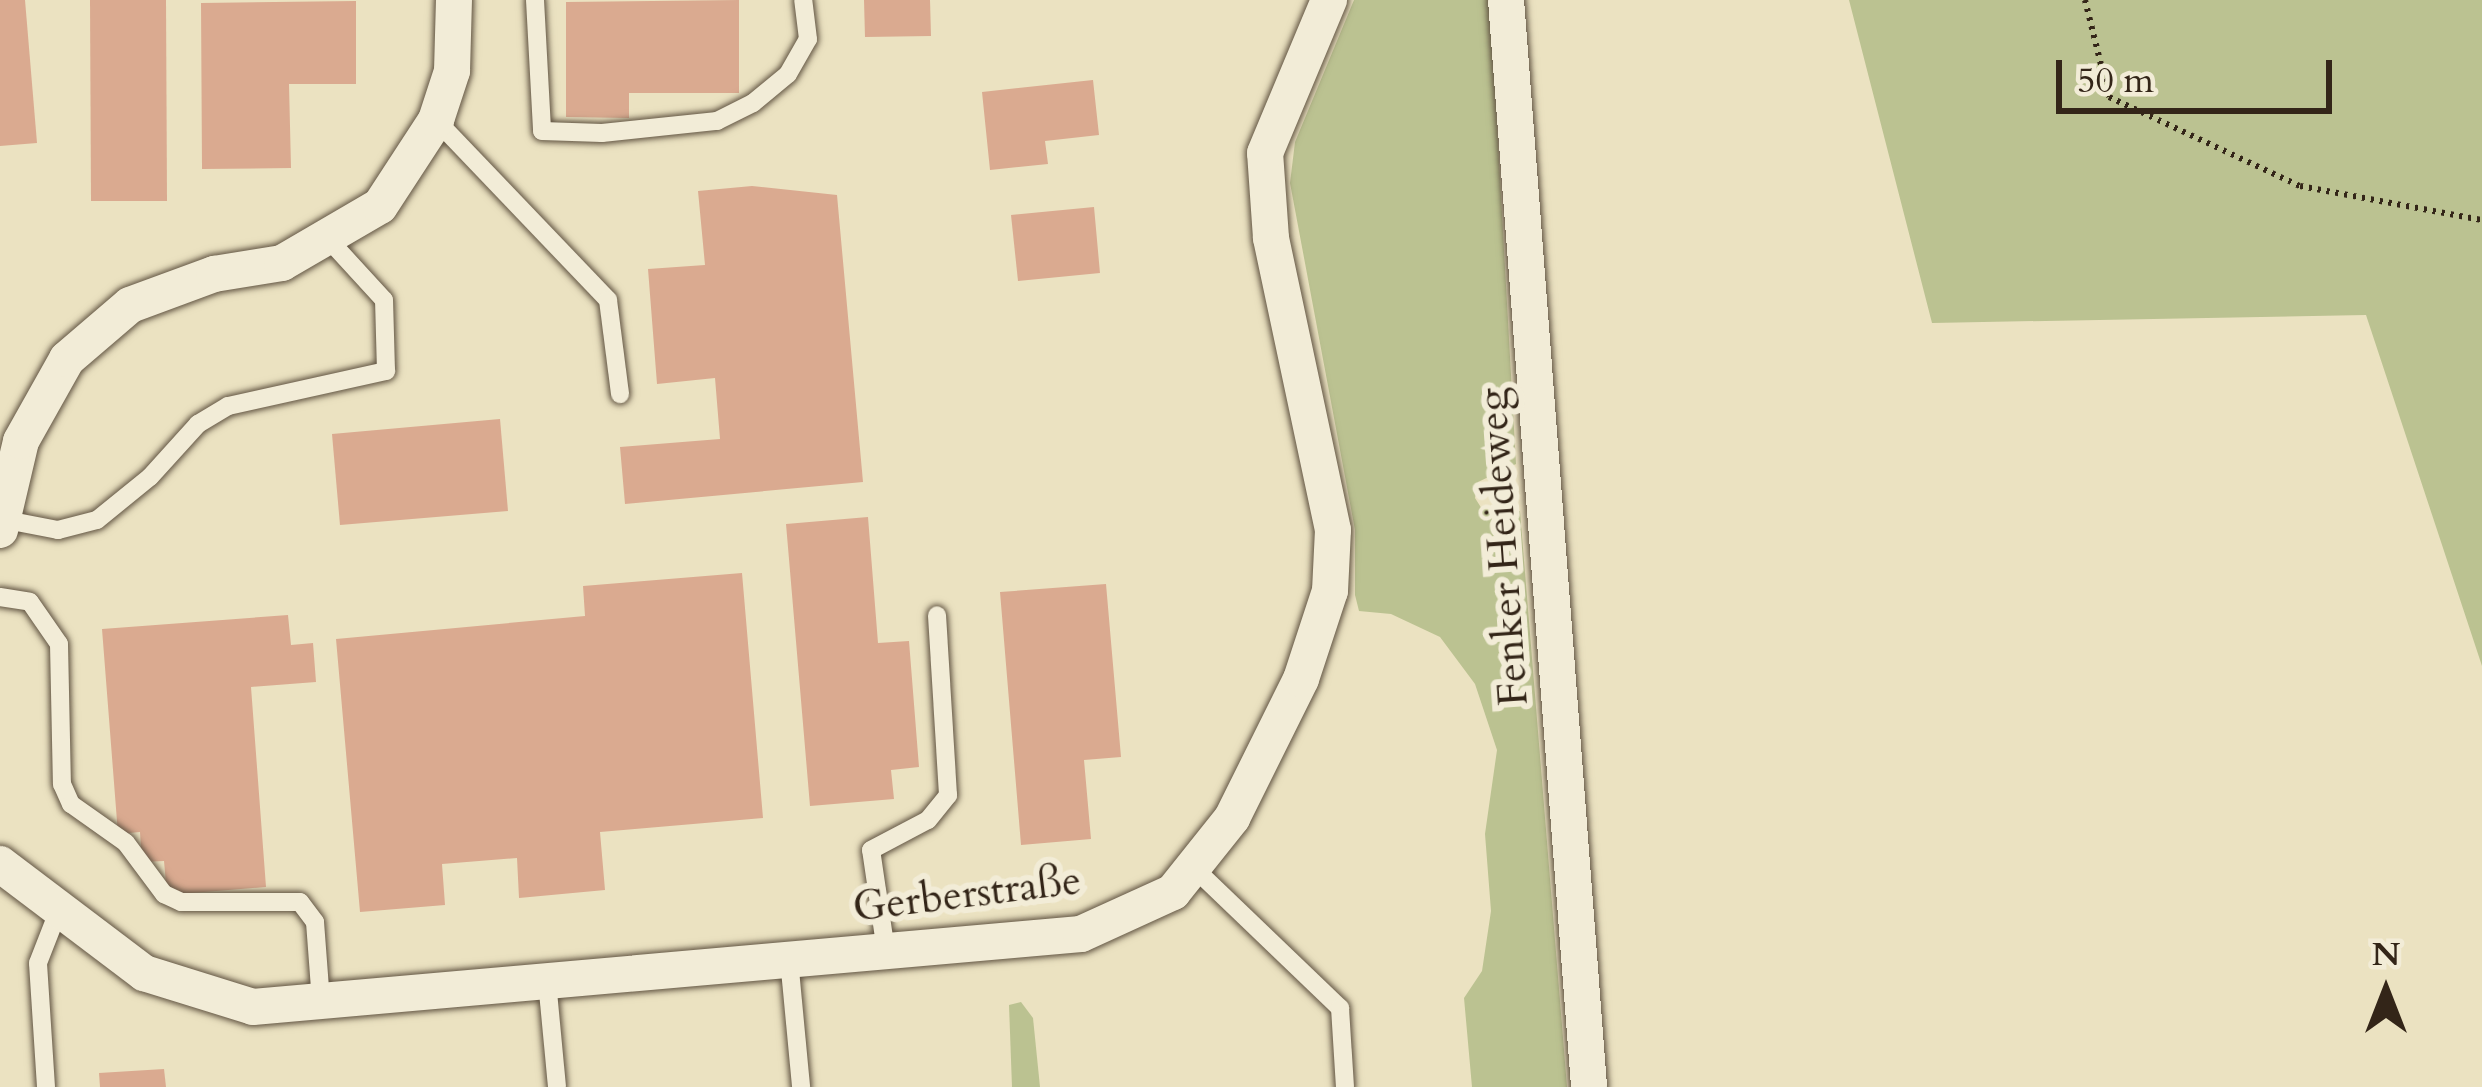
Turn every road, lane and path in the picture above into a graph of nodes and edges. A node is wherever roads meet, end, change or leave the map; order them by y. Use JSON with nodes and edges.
{"nodes":[{"id":1,"x":454,"y":0,"type":"edge"},
{"id":2,"x":535,"y":0,"type":"edge"},
{"id":3,"x":803,"y":0,"type":"edge"},
{"id":4,"x":1506,"y":0,"type":"edge"},
{"id":5,"x":2085,"y":0,"type":"edge"},
{"id":6,"x":1318,"y":6,"type":"edge"},
{"id":7,"x":436,"y":120,"type":"junction"},
{"id":8,"x":2482,"y":220,"type":"edge"},
{"id":9,"x":330,"y":241,"type":"junction"},
{"id":10,"x":620,"y":394,"type":"dead end"},
{"id":11,"x":5,"y":478,"type":"edge"},
{"id":12,"x":1,"y":519,"type":"edge"},
{"id":13,"x":0,"y":530,"type":"edge"},
{"id":14,"x":0,"y":597,"type":"edge"},
{"id":15,"x":937,"y":615,"type":"dead end"},
{"id":16,"x":0,"y":864,"type":"edge"},
{"id":17,"x":1192,"y":867,"type":"junction"},
{"id":18,"x":59,"y":909,"type":"junction"},
{"id":19,"x":886,"y":951,"type":"junction"},
{"id":20,"x":789,"y":959,"type":"junction"},
{"id":21,"x":547,"y":981,"type":"junction"},
{"id":22,"x":321,"y":1001,"type":"junction"},
{"id":23,"x":46,"y":1087,"type":"edge"},
{"id":24,"x":557,"y":1087,"type":"edge"},
{"id":25,"x":801,"y":1087,"type":"edge"},
{"id":26,"x":1345,"y":1087,"type":"edge"},
{"id":27,"x":1589,"y":1087,"type":"edge"}],
"edges":[{"from":1,"to":7,"type":"street"},
{"from":2,"to":3,"type":"lane"},
{"from":4,"to":27,"type":"street","name":"Fenker Heideweg"},
{"from":5,"to":8,"type":"path"},
{"from":6,"to":17,"type":"street","name":"Gerberstraße"},
{"from":7,"to":9,"type":"street"},
{"from":7,"to":10,"type":"lane"},
{"from":9,"to":11,"type":"street"},
{"from":9,"to":12,"type":"lane"},
{"from":11,"to":12,"type":"street"},
{"from":12,"to":13,"type":"street"},
{"from":14,"to":22,"type":"lane"},
{"from":15,"to":19,"type":"lane"},
{"from":16,"to":18,"type":"street","name":"Gerberstraße"},
{"from":17,"to":19,"type":"street","name":"Gerberstraße"},
{"from":17,"to":26,"type":"lane"},
{"from":18,"to":22,"type":"street","name":"Gerberstraße"},
{"from":18,"to":23,"type":"lane"},
{"from":19,"to":20,"type":"street","name":"Gerberstraße"},
{"from":20,"to":21,"type":"street","name":"Gerberstraße"},
{"from":20,"to":25,"type":"lane"},
{"from":21,"to":22,"type":"street","name":"Gerberstraße"},
{"from":21,"to":24,"type":"lane"}]}
